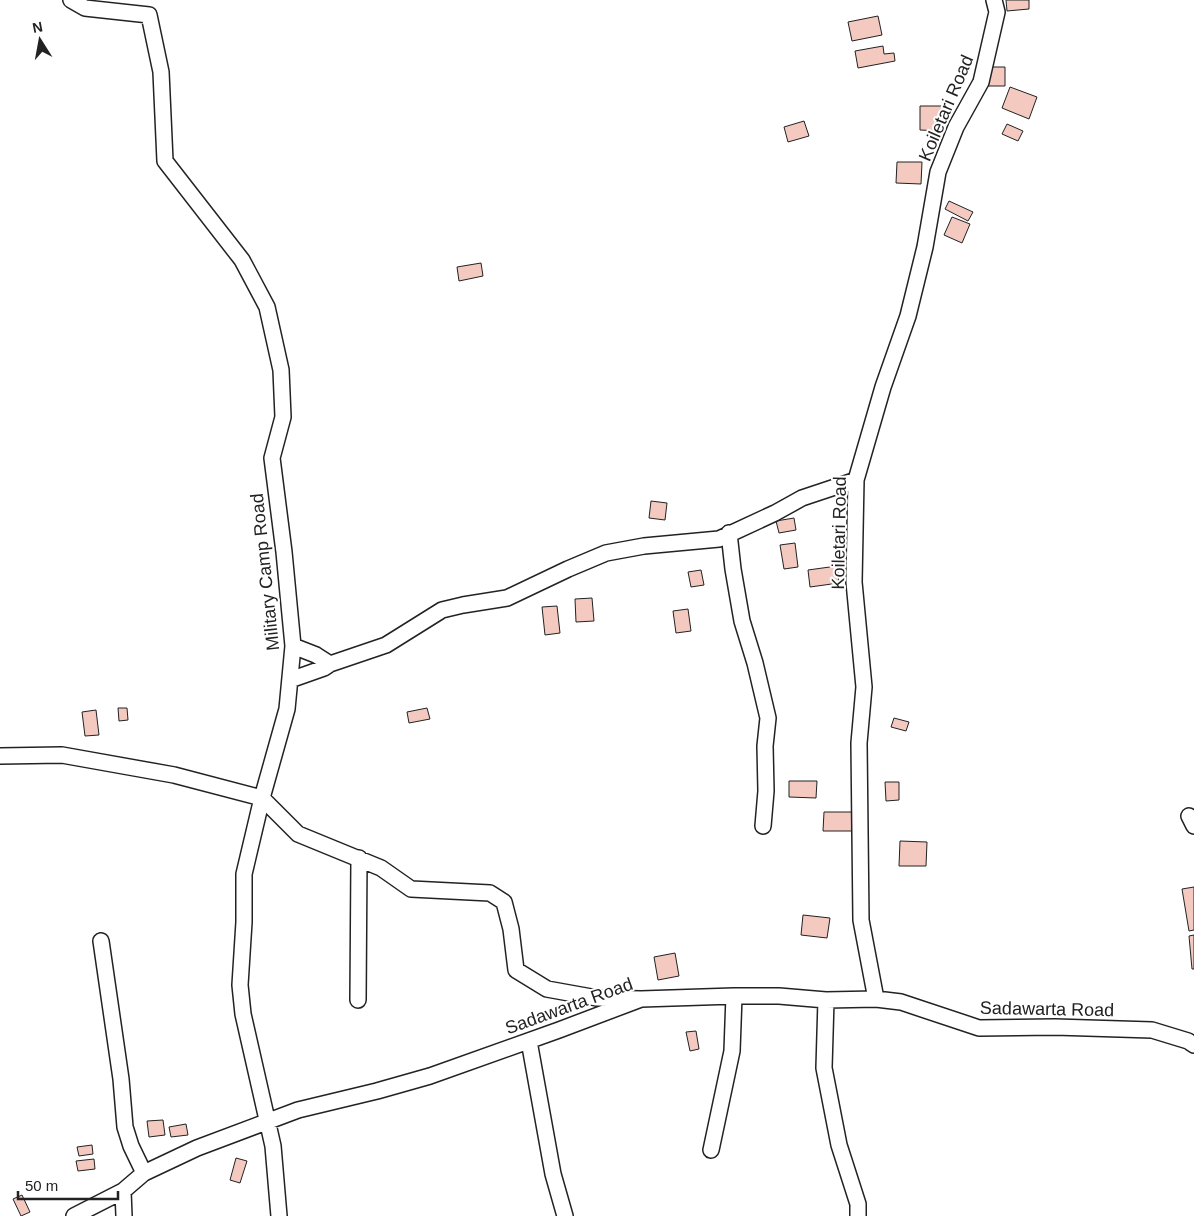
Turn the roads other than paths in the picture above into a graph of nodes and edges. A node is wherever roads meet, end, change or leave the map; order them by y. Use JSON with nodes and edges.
{"nodes":[{"id":1,"x":71,"y":0,"type":"edge"},
{"id":2,"x":994,"y":0,"type":"edge"},
{"id":3,"x":856,"y":480,"type":"junction"},
{"id":4,"x":729,"y":533,"type":"junction"},
{"id":5,"x":293,"y":646,"type":"junction"},
{"id":6,"x":330,"y":664,"type":"junction"},
{"id":7,"x":290,"y":680,"type":"junction"},
{"id":8,"x":0,"y":756,"type":"edge"},
{"id":9,"x":262,"y":798,"type":"junction"},
{"id":10,"x":763,"y":826,"type":"dead end"},
{"id":11,"x":359,"y":858,"type":"junction"},
{"id":12,"x":101,"y":941,"type":"dead end"},
{"id":13,"x":734,"y":996,"type":"junction"},
{"id":14,"x":641,"y":999,"type":"junction"},
{"id":15,"x":876,"y":999,"type":"junction"},
{"id":16,"x":358,"y":1000,"type":"dead end"},
{"id":17,"x":826,"y":1000,"type":"junction"},
{"id":18,"x":530,"y":1041,"type":"junction"},
{"id":19,"x":1194,"y":1045,"type":"edge"},
{"id":20,"x":268,"y":1122,"type":"junction"},
{"id":21,"x":710,"y":1150,"type":"dead end"},
{"id":22,"x":144,"y":1173,"type":"junction"},
{"id":23,"x":123,"y":1191,"type":"junction"},
{"id":24,"x":74,"y":1216,"type":"edge"},
{"id":25,"x":124,"y":1216,"type":"edge"},
{"id":26,"x":279,"y":1216,"type":"edge"},
{"id":27,"x":565,"y":1216,"type":"edge"},
{"id":28,"x":858,"y":1216,"type":"edge"}],
"edges":[{"from":1,"to":5,"type":"street","name":"Military Camp Road"},
{"from":2,"to":3,"type":"street","name":"Koiletari Road"},
{"from":3,"to":4,"type":"street"},
{"from":3,"to":15,"type":"street","name":"Koiletari Road"},
{"from":4,"to":6,"type":"street"},
{"from":4,"to":10,"type":"street"},
{"from":5,"to":6,"type":"street"},
{"from":5,"to":7,"type":"street","name":"Military Camp Road"},
{"from":6,"to":7,"type":"street"},
{"from":7,"to":9,"type":"street","name":"Military Camp Road"},
{"from":8,"to":9,"type":"street"},
{"from":9,"to":11,"type":"street"},
{"from":9,"to":20,"type":"street","name":"Military Camp Road"},
{"from":11,"to":14,"type":"street"},
{"from":11,"to":16,"type":"street"},
{"from":12,"to":22,"type":"street"},
{"from":13,"to":14,"type":"street","name":"Sadawarta Road"},
{"from":13,"to":17,"type":"street","name":"Sadawarta Road"},
{"from":13,"to":21,"type":"street"},
{"from":14,"to":18,"type":"street","name":"Sadawarta Road"},
{"from":15,"to":17,"type":"street","name":"Sadawarta Road"},
{"from":15,"to":19,"type":"street","name":"Sadawarta Road"},
{"from":17,"to":28,"type":"street"},
{"from":18,"to":20,"type":"street","name":"Sadawarta Road"},
{"from":18,"to":27,"type":"street"},
{"from":20,"to":22,"type":"street","name":"Sadawarta Road"},
{"from":20,"to":26,"type":"street","name":"Military Camp Road"},
{"from":22,"to":23,"type":"street","name":"Sadawarta Road"},
{"from":23,"to":24,"type":"street","name":"Sadawarta Road"},
{"from":23,"to":25,"type":"street"}]}
